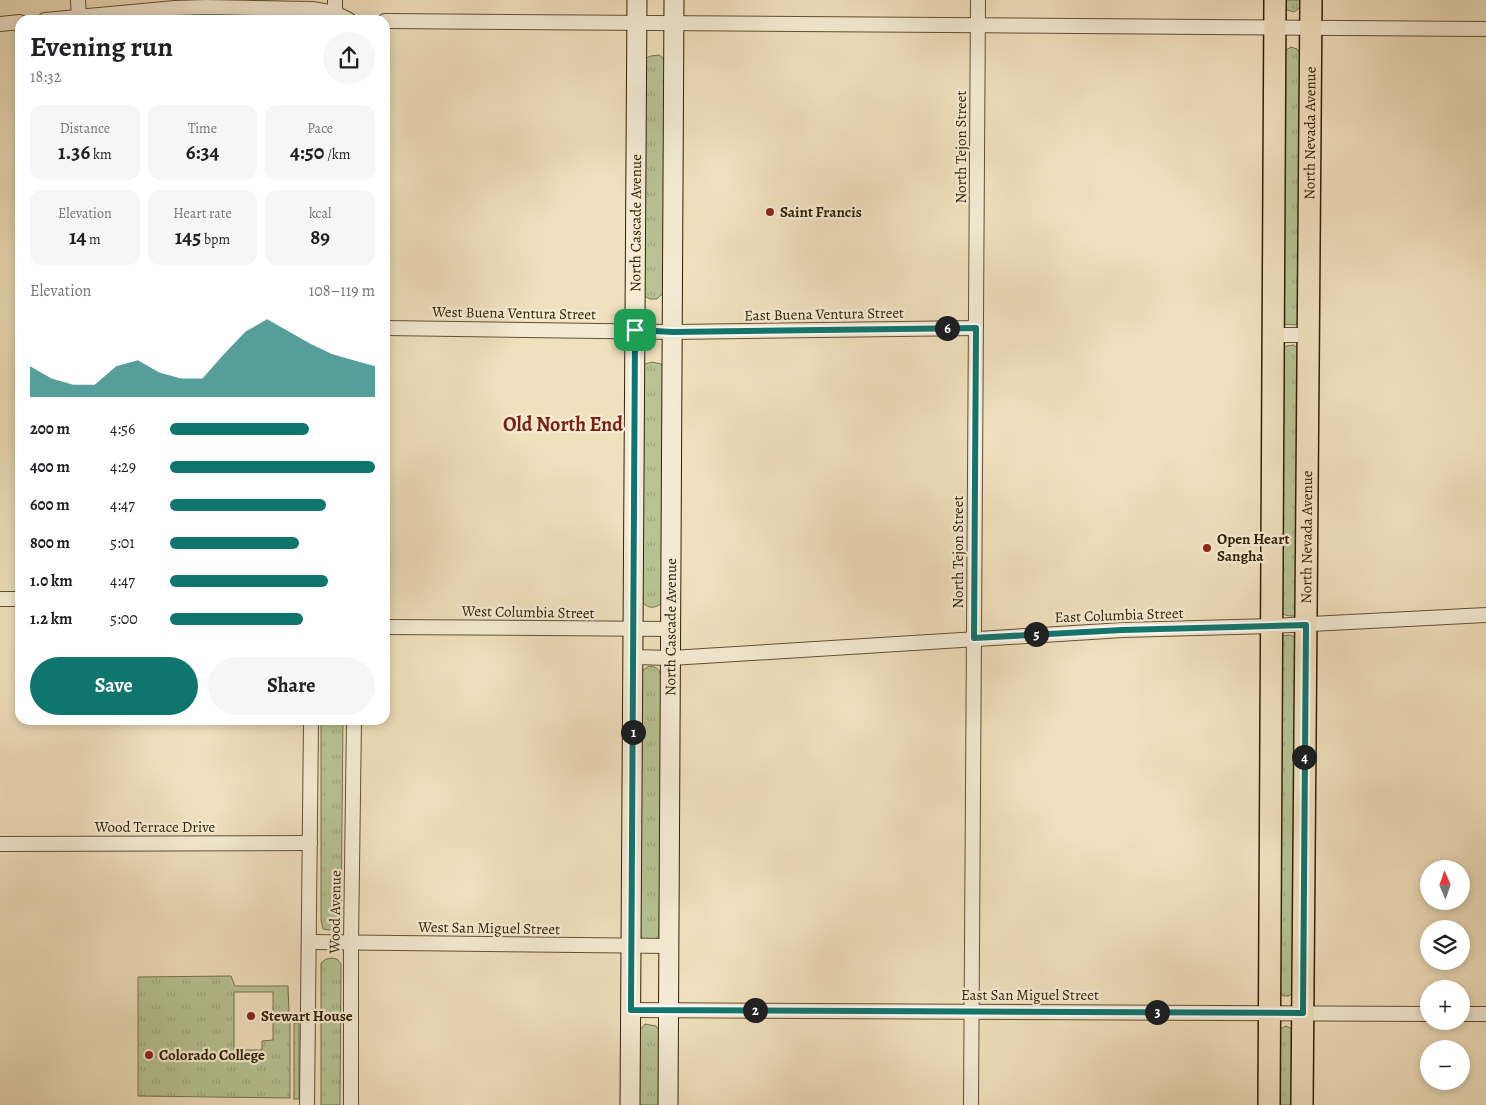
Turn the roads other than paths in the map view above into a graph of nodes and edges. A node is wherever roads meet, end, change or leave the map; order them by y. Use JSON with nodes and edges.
{"nodes":[{"id":1,"x":78,"y":0,"type":"edge"},
{"id":2,"x":637,"y":0,"type":"edge"},
{"id":3,"x":674,"y":0,"type":"edge"},
{"id":4,"x":978,"y":0,"type":"edge"},
{"id":5,"x":1275,"y":0,"type":"edge"},
{"id":6,"x":1311,"y":0,"type":"edge"},
{"id":7,"x":335,"y":11,"type":"edge"},
{"id":8,"x":79,"y":15,"type":"edge"},
{"id":9,"x":114,"y":15,"type":"edge"},
{"id":10,"x":390,"y":21,"type":"edge"},
{"id":11,"x":15,"y":22,"type":"edge"},
{"id":12,"x":0,"y":24,"type":"edge"},
{"id":13,"x":637,"y":24,"type":"junction"},
{"id":14,"x":674,"y":24,"type":"junction"},
{"id":15,"x":978,"y":25,"type":"junction"},
{"id":16,"x":1275,"y":27,"type":"junction"},
{"id":17,"x":1310,"y":28,"type":"junction"},
{"id":18,"x":1486,"y":29,"type":"edge"},
{"id":19,"x":390,"y":328,"type":"edge"},
{"id":20,"x":976,"y":328,"type":"junction"},
{"id":21,"x":635,"y":330,"type":"junction"},
{"id":22,"x":673,"y":332,"type":"junction"},
{"id":23,"x":1308,"y":335,"type":"junction"},
{"id":24,"x":1274,"y":336,"type":"junction"},
{"id":25,"x":0,"y":599,"type":"edge"},
{"id":26,"x":15,"y":599,"type":"edge"},
{"id":27,"x":1486,"y":615,"type":"edge"},
{"id":28,"x":1306,"y":625,"type":"junction"},
{"id":29,"x":1272,"y":626,"type":"junction"},
{"id":30,"x":390,"y":627,"type":"edge"},
{"id":31,"x":632,"y":629,"type":"junction"},
{"id":32,"x":671,"y":629,"type":"junction"},
{"id":33,"x":974,"y":638,"type":"junction"},
{"id":34,"x":634,"y":657,"type":"junction"},
{"id":35,"x":671,"y":658,"type":"junction"},
{"id":36,"x":311,"y":725,"type":"edge"},
{"id":37,"x":354,"y":725,"type":"edge"},
{"id":38,"x":310,"y":843,"type":"junction"},
{"id":39,"x":0,"y":844,"type":"edge"},
{"id":40,"x":310,"y":942,"type":"junction"},
{"id":41,"x":351,"y":942,"type":"junction"},
{"id":42,"x":630,"y":946,"type":"junction"},
{"id":43,"x":668,"y":946,"type":"junction"},
{"id":44,"x":631,"y":1010,"type":"junction"},
{"id":45,"x":668,"y":1010,"type":"junction"},
{"id":46,"x":971,"y":1011,"type":"junction"},
{"id":47,"x":1269,"y":1012,"type":"junction"},
{"id":48,"x":1303,"y":1013,"type":"junction"},
{"id":49,"x":1420,"y":1014,"type":"edge"},
{"id":50,"x":1470,"y":1014,"type":"edge"},
{"id":51,"x":1486,"y":1014,"type":"edge"},
{"id":52,"x":307,"y":1105,"type":"edge"},
{"id":53,"x":351,"y":1105,"type":"edge"},
{"id":54,"x":630,"y":1105,"type":"edge"},
{"id":55,"x":668,"y":1105,"type":"edge"},
{"id":56,"x":971,"y":1105,"type":"edge"},
{"id":57,"x":1268,"y":1105,"type":"edge"},
{"id":58,"x":1302,"y":1105,"type":"edge"}],
"edges":[{"from":1,"to":8,"type":"street"},
{"from":2,"to":13,"type":"main road","name":"North Cascade Avenue"},
{"from":3,"to":14,"type":"main road","name":"North Cascade Avenue"},
{"from":4,"to":15,"type":"street","name":"North Tejon Street"},
{"from":5,"to":16,"type":"main road"},
{"from":6,"to":17,"type":"main road","name":"North Nevada Avenue"},
{"from":7,"to":9,"type":"street"},
{"from":10,"to":13,"type":"street"},
{"from":11,"to":12,"type":"street"},
{"from":13,"to":14,"type":"street"},
{"from":13,"to":21,"type":"main road","name":"North Cascade Avenue"},
{"from":14,"to":15,"type":"street"},
{"from":14,"to":22,"type":"main road","name":"North Cascade Avenue"},
{"from":15,"to":16,"type":"street"},
{"from":15,"to":20,"type":"street","name":"North Tejon Street"},
{"from":16,"to":17,"type":"street"},
{"from":16,"to":24,"type":"main road"},
{"from":17,"to":18,"type":"street"},
{"from":17,"to":23,"type":"main road","name":"North Nevada Avenue"},
{"from":19,"to":21,"type":"street","name":"West Buena Ventura Street"},
{"from":20,"to":22,"type":"street","name":"East Buena Ventura Street"},
{"from":20,"to":33,"type":"street","name":"North Tejon Street"},
{"from":21,"to":22,"type":"street","name":"West Buena Ventura Street"},
{"from":21,"to":31,"type":"main road","name":"North Cascade Avenue"},
{"from":22,"to":32,"type":"main road","name":"North Cascade Avenue"},
{"from":23,"to":24,"type":"street"},
{"from":23,"to":28,"type":"main road","name":"North Nevada Avenue"},
{"from":24,"to":29,"type":"main road"},
{"from":25,"to":26,"type":"street"},
{"from":27,"to":28,"type":"street","name":"East Columbia Street"},
{"from":28,"to":29,"type":"street","name":"East Columbia Street"},
{"from":28,"to":48,"type":"main road","name":"North Nevada Avenue"},
{"from":29,"to":33,"type":"street","name":"East Columbia Street"},
{"from":29,"to":47,"type":"main road"},
{"from":30,"to":31,"type":"street","name":"West Columbia Street"},
{"from":31,"to":32,"type":"street","name":"West Columbia Street"},
{"from":31,"to":34,"type":"main road","name":"North Cascade Avenue"},
{"from":32,"to":35,"type":"main road","name":"North Cascade Avenue"},
{"from":33,"to":35,"type":"street","name":"East Columbia Street"},
{"from":33,"to":46,"type":"street","name":"North Tejon Street"},
{"from":34,"to":35,"type":"street","name":"East Columbia Street"},
{"from":34,"to":42,"type":"main road","name":"North Cascade Avenue"},
{"from":35,"to":43,"type":"main road","name":"North Cascade Avenue"},
{"from":36,"to":38,"type":"street","name":"Wood Avenue"},
{"from":37,"to":41,"type":"street","name":"Wood Avenue"},
{"from":38,"to":39,"type":"street","name":"Wood Terrace Drive"},
{"from":38,"to":40,"type":"street","name":"Wood Avenue"},
{"from":40,"to":41,"type":"street","name":"West San Miguel Street"},
{"from":40,"to":52,"type":"street","name":"Wood Avenue"},
{"from":41,"to":42,"type":"street","name":"West San Miguel Street"},
{"from":41,"to":53,"type":"street","name":"Wood Avenue"},
{"from":42,"to":43,"type":"street","name":"West San Miguel Street"},
{"from":42,"to":44,"type":"main road","name":"North Cascade Avenue"},
{"from":43,"to":45,"type":"main road","name":"North Cascade Avenue"},
{"from":44,"to":45,"type":"street","name":"East San Miguel Street"},
{"from":44,"to":54,"type":"main road","name":"North Cascade Avenue"},
{"from":45,"to":46,"type":"street","name":"East San Miguel Street"},
{"from":45,"to":55,"type":"main road","name":"North Cascade Avenue"},
{"from":46,"to":47,"type":"street","name":"East San Miguel Street"},
{"from":46,"to":56,"type":"street","name":"North Tejon Street"},
{"from":47,"to":48,"type":"street","name":"East San Miguel Street"},
{"from":47,"to":57,"type":"main road"},
{"from":48,"to":49,"type":"street","name":"East San Miguel Street"},
{"from":48,"to":58,"type":"main road","name":"North Nevada Avenue"},
{"from":50,"to":51,"type":"street"}]}
